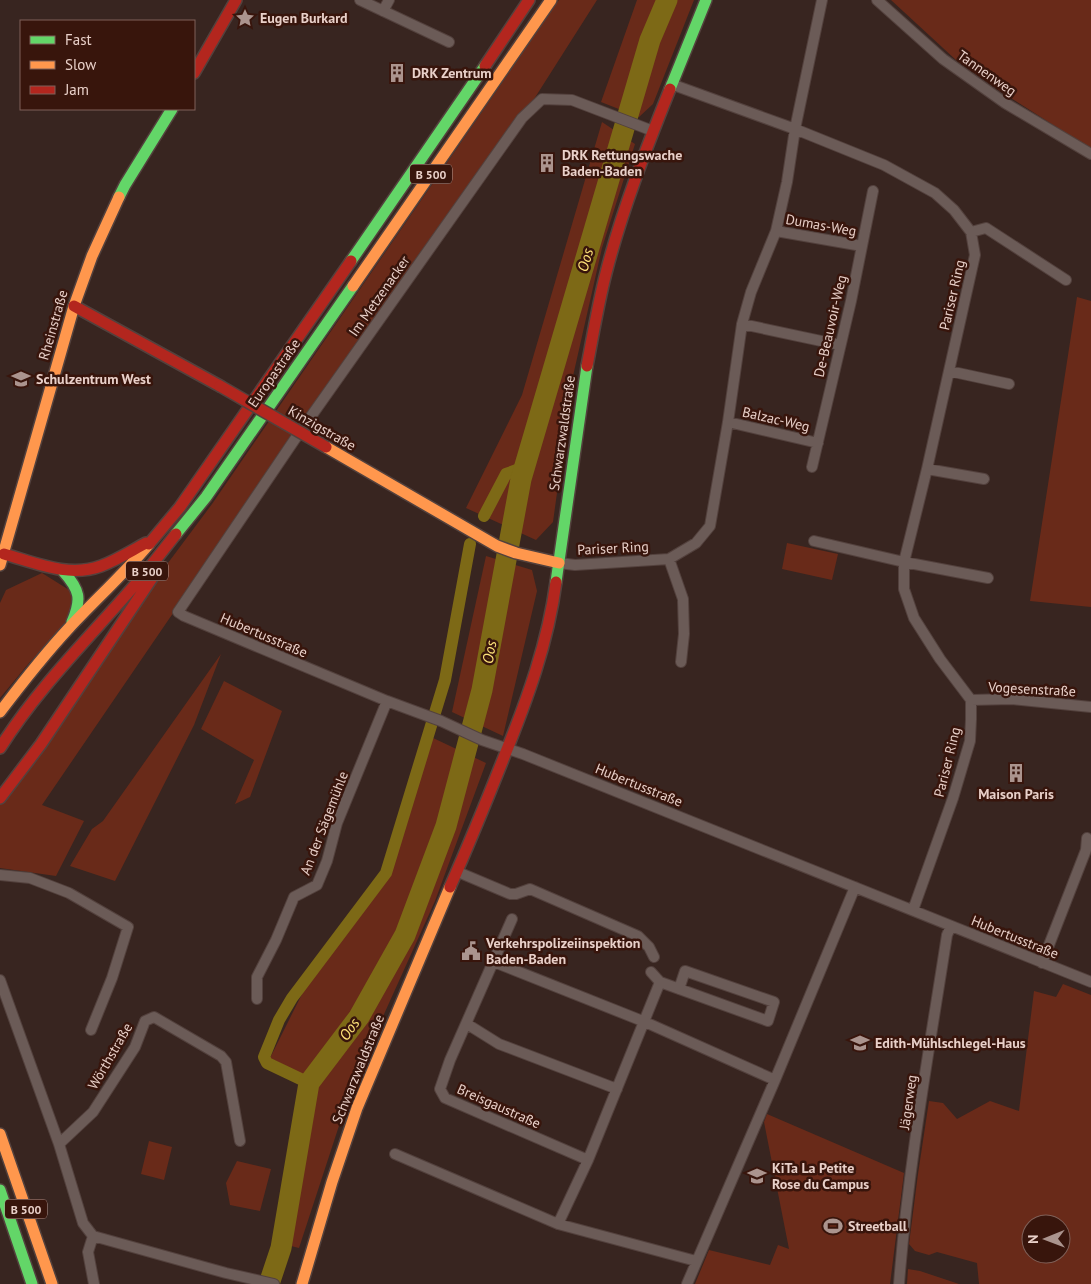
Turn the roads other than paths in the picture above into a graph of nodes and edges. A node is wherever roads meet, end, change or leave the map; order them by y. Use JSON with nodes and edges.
{"nodes":[{"id":1,"x":236,"y":0,"type":"edge"},
{"id":2,"x":360,"y":0,"type":"edge"},
{"id":3,"x":389,"y":0,"type":"edge"},
{"id":4,"x":529,"y":0,"type":"edge"},
{"id":5,"x":551,"y":0,"type":"edge"},
{"id":6,"x":706,"y":0,"type":"edge"},
{"id":7,"x":822,"y":0,"type":"edge"},
{"id":8,"x":877,"y":0,"type":"edge"},
{"id":9,"x":383,"y":11,"type":"junction"},
{"id":10,"x":449,"y":42,"type":"dead end"},
{"id":11,"x":195,"y":71,"type":"edge"},
{"id":12,"x":671,"y":84,"type":"junction"},
{"id":13,"x":171,"y":110,"type":"edge"},
{"id":14,"x":795,"y":129,"type":"junction"},
{"id":15,"x":653,"y":131,"type":"junction"},
{"id":16,"x":1091,"y":154,"type":"edge"},
{"id":17,"x":873,"y":191,"type":"dead end"},
{"id":18,"x":776,"y":231,"type":"junction"},
{"id":19,"x":972,"y":232,"type":"junction"},
{"id":20,"x":862,"y":246,"type":"junction"},
{"id":21,"x":1066,"y":280,"type":"dead end"},
{"id":22,"x":74,"y":306,"type":"junction"},
{"id":23,"x":742,"y":324,"type":"junction"},
{"id":24,"x":840,"y":345,"type":"junction"},
{"id":25,"x":949,"y":370,"type":"junction"},
{"id":26,"x":1009,"y":384,"type":"dead end"},
{"id":27,"x":728,"y":422,"type":"junction"},
{"id":28,"x":818,"y":443,"type":"junction"},
{"id":29,"x":812,"y":467,"type":"dead end"},
{"id":30,"x":927,"y":468,"type":"junction"},
{"id":31,"x":984,"y":479,"type":"dead end"},
{"id":32,"x":206,"y":497,"type":"junction"},
{"id":33,"x":154,"y":539,"type":"junction"},
{"id":34,"x":814,"y":541,"type":"dead end"},
{"id":35,"x":668,"y":559,"type":"junction"},
{"id":36,"x":2,"y":560,"type":"edge"},
{"id":37,"x":904,"y":562,"type":"junction"},
{"id":38,"x":559,"y":563,"type":"junction"},
{"id":39,"x":63,"y":570,"type":"junction"},
{"id":40,"x":988,"y":578,"type":"dead end"},
{"id":41,"x":178,"y":612,"type":"joint"},
{"id":42,"x":69,"y":628,"type":"junction"},
{"id":43,"x":681,"y":662,"type":"dead end"},
{"id":44,"x":971,"y":700,"type":"junction"},
{"id":45,"x":387,"y":701,"type":"junction"},
{"id":46,"x":1091,"y":707,"type":"edge"},
{"id":47,"x":0,"y":712,"type":"edge"},
{"id":48,"x":0,"y":748,"type":"edge"},
{"id":49,"x":508,"y":748,"type":"junction"},
{"id":50,"x":0,"y":798,"type":"edge"},
{"id":51,"x":1087,"y":838,"type":"dead end"},
{"id":52,"x":458,"y":872,"type":"junction"},
{"id":53,"x":0,"y":875,"type":"edge"},
{"id":54,"x":855,"y":887,"type":"junction"},
{"id":55,"x":912,"y":910,"type":"junction"},
{"id":56,"x":512,"y":919,"type":"dead end"},
{"id":57,"x":951,"y":926,"type":"junction"},
{"id":58,"x":654,"y":957,"type":"dead end"},
{"id":59,"x":494,"y":962,"type":"junction"},
{"id":60,"x":1042,"y":963,"type":"junction"},
{"id":61,"x":651,"y":972,"type":"dead end"},
{"id":62,"x":0,"y":980,"type":"edge"},
{"id":63,"x":660,"y":982,"type":"junction"},
{"id":64,"x":1091,"y":982,"type":"edge"},
{"id":65,"x":679,"y":989,"type":"junction"},
{"id":66,"x":257,"y":1000,"type":"dead end"},
{"id":67,"x":645,"y":1022,"type":"junction"},
{"id":68,"x":467,"y":1024,"type":"junction"},
{"id":69,"x":91,"y":1030,"type":"dead end"},
{"id":70,"x":775,"y":1080,"type":"junction"},
{"id":71,"x":617,"y":1089,"type":"junction"},
{"id":72,"x":0,"y":1134,"type":"edge"},
{"id":73,"x":240,"y":1141,"type":"dead end"},
{"id":74,"x":59,"y":1144,"type":"junction"},
{"id":75,"x":395,"y":1154,"type":"dead end"},
{"id":76,"x":588,"y":1160,"type":"junction"},
{"id":77,"x":0,"y":1190,"type":"edge"},
{"id":78,"x":558,"y":1224,"type":"junction"},
{"id":79,"x":93,"y":1236,"type":"junction"},
{"id":80,"x":696,"y":1261,"type":"junction"},
{"id":81,"x":32,"y":1284,"type":"edge"},
{"id":82,"x":52,"y":1284,"type":"edge"},
{"id":83,"x":94,"y":1284,"type":"edge"},
{"id":84,"x":274,"y":1284,"type":"edge"},
{"id":85,"x":302,"y":1284,"type":"edge"},
{"id":86,"x":687,"y":1284,"type":"edge"},
{"id":87,"x":899,"y":1284,"type":"edge"}],
"edges":[{"from":1,"to":11,"type":"main road"},
{"from":2,"to":9,"type":"street"},
{"from":3,"to":9,"type":"street"},
{"from":4,"to":33,"type":"main road","name":"Europastraße","number":"B 500"},
{"from":5,"to":32,"type":"main road","name":"Europastraße","number":"B 500"},
{"from":6,"to":12,"type":"main road","name":"Schwarzwaldstraße"},
{"from":7,"to":14,"type":"street","name":"Pariser Ring"},
{"from":8,"to":16,"type":"street","name":"Tannenweg"},
{"from":9,"to":10,"type":"street"},
{"from":12,"to":14,"type":"street"},
{"from":12,"to":15,"type":"main road","name":"Schwarzwaldstraße"},
{"from":13,"to":22,"type":"main road","name":"Rheinstraße"},
{"from":14,"to":18,"type":"street","name":"Pariser Ring"},
{"from":14,"to":19,"type":"street"},
{"from":15,"to":38,"type":"main road","name":"Schwarzwaldstraße"},
{"from":15,"to":41,"type":"street","name":"Im Metzenacker"},
{"from":17,"to":20,"type":"street","name":"De-Beauvoir-Weg"},
{"from":18,"to":20,"type":"street","name":"Dumas-Weg"},
{"from":18,"to":23,"type":"street","name":"Pariser Ring"},
{"from":19,"to":21,"type":"street"},
{"from":19,"to":25,"type":"street","name":"Pariser Ring"},
{"from":20,"to":24,"type":"street","name":"De-Beauvoir-Weg"},
{"from":22,"to":36,"type":"main road","name":"Rheinstraße"},
{"from":22,"to":38,"type":"main road","name":"Kinzigstraße","bridge":true},
{"from":23,"to":24,"type":"street"},
{"from":23,"to":27,"type":"street","name":"Pariser Ring"},
{"from":24,"to":28,"type":"street","name":"De-Beauvoir-Weg"},
{"from":25,"to":26,"type":"street"},
{"from":25,"to":30,"type":"street","name":"Pariser Ring"},
{"from":27,"to":28,"type":"street","name":"Balzac-Weg"},
{"from":27,"to":35,"type":"street","name":"Pariser Ring"},
{"from":28,"to":29,"type":"street","name":"De-Beauvoir-Weg"},
{"from":30,"to":31,"type":"street"},
{"from":30,"to":37,"type":"street","name":"Pariser Ring"},
{"from":32,"to":48,"type":"main road","name":"Europastraße","number":"B 500"},
{"from":32,"to":50,"type":"main road"},
{"from":33,"to":39,"type":"main road"},
{"from":33,"to":42,"type":"main road","name":"Europastraße","number":"B 500"},
{"from":34,"to":37,"type":"street"},
{"from":35,"to":38,"type":"street","name":"Pariser Ring"},
{"from":35,"to":43,"type":"street","name":"Pariser Ring"},
{"from":36,"to":39,"type":"main road"},
{"from":37,"to":40,"type":"street"},
{"from":37,"to":44,"type":"street","name":"Pariser Ring"},
{"from":38,"to":49,"type":"main road","name":"Schwarzwaldstraße"},
{"from":39,"to":42,"type":"main road"},
{"from":41,"to":45,"type":"street","name":"Hubertusstraße"},
{"from":42,"to":47,"type":"main road","name":"Europastraße","number":"B 500"},
{"from":44,"to":46,"type":"street","name":"Vogesenstraße"},
{"from":44,"to":55,"type":"street","name":"Pariser Ring"},
{"from":45,"to":49,"type":"street","name":"Hubertusstraße"},
{"from":45,"to":66,"type":"street","name":"An der Sägemühle"},
{"from":49,"to":52,"type":"main road","name":"Schwarzwaldstraße"},
{"from":49,"to":54,"type":"street","name":"Hubertusstraße"},
{"from":51,"to":60,"type":"street"},
{"from":52,"to":58,"type":"street"},
{"from":52,"to":85,"type":"main road","name":"Schwarzwaldstraße"},
{"from":53,"to":69,"type":"street"},
{"from":54,"to":55,"type":"street","name":"Hubertusstraße"},
{"from":54,"to":70,"type":"street"},
{"from":55,"to":57,"type":"street","name":"Hubertusstraße"},
{"from":56,"to":59,"type":"street","name":"Breisgaustraße"},
{"from":57,"to":60,"type":"street","name":"Hubertusstraße"},
{"from":57,"to":87,"type":"street","name":"Jägerweg"},
{"from":59,"to":67,"type":"street"},
{"from":59,"to":68,"type":"street","name":"Breisgaustraße"},
{"from":60,"to":64,"type":"street","name":"Hubertusstraße"},
{"from":61,"to":63,"type":"street"},
{"from":62,"to":74,"type":"street"},
{"from":63,"to":65,"type":"street"},
{"from":63,"to":67,"type":"street"},
{"from":65,"to":65,"type":"street"},
{"from":67,"to":70,"type":"street"},
{"from":67,"to":71,"type":"street"},
{"from":68,"to":71,"type":"street"},
{"from":68,"to":76,"type":"street","name":"Breisgaustraße"},
{"from":70,"to":80,"type":"street"},
{"from":71,"to":76,"type":"street"},
{"from":72,"to":82,"type":"main road","number":"B 500"},
{"from":73,"to":74,"type":"street","name":"Wörthstraße"},
{"from":74,"to":79,"type":"street"},
{"from":75,"to":78,"type":"street"},
{"from":76,"to":78,"type":"street"},
{"from":77,"to":81,"type":"main road","number":"B 500"},
{"from":78,"to":80,"type":"street"},
{"from":79,"to":83,"type":"street"},
{"from":79,"to":84,"type":"street"},
{"from":80,"to":86,"type":"street"}]}
